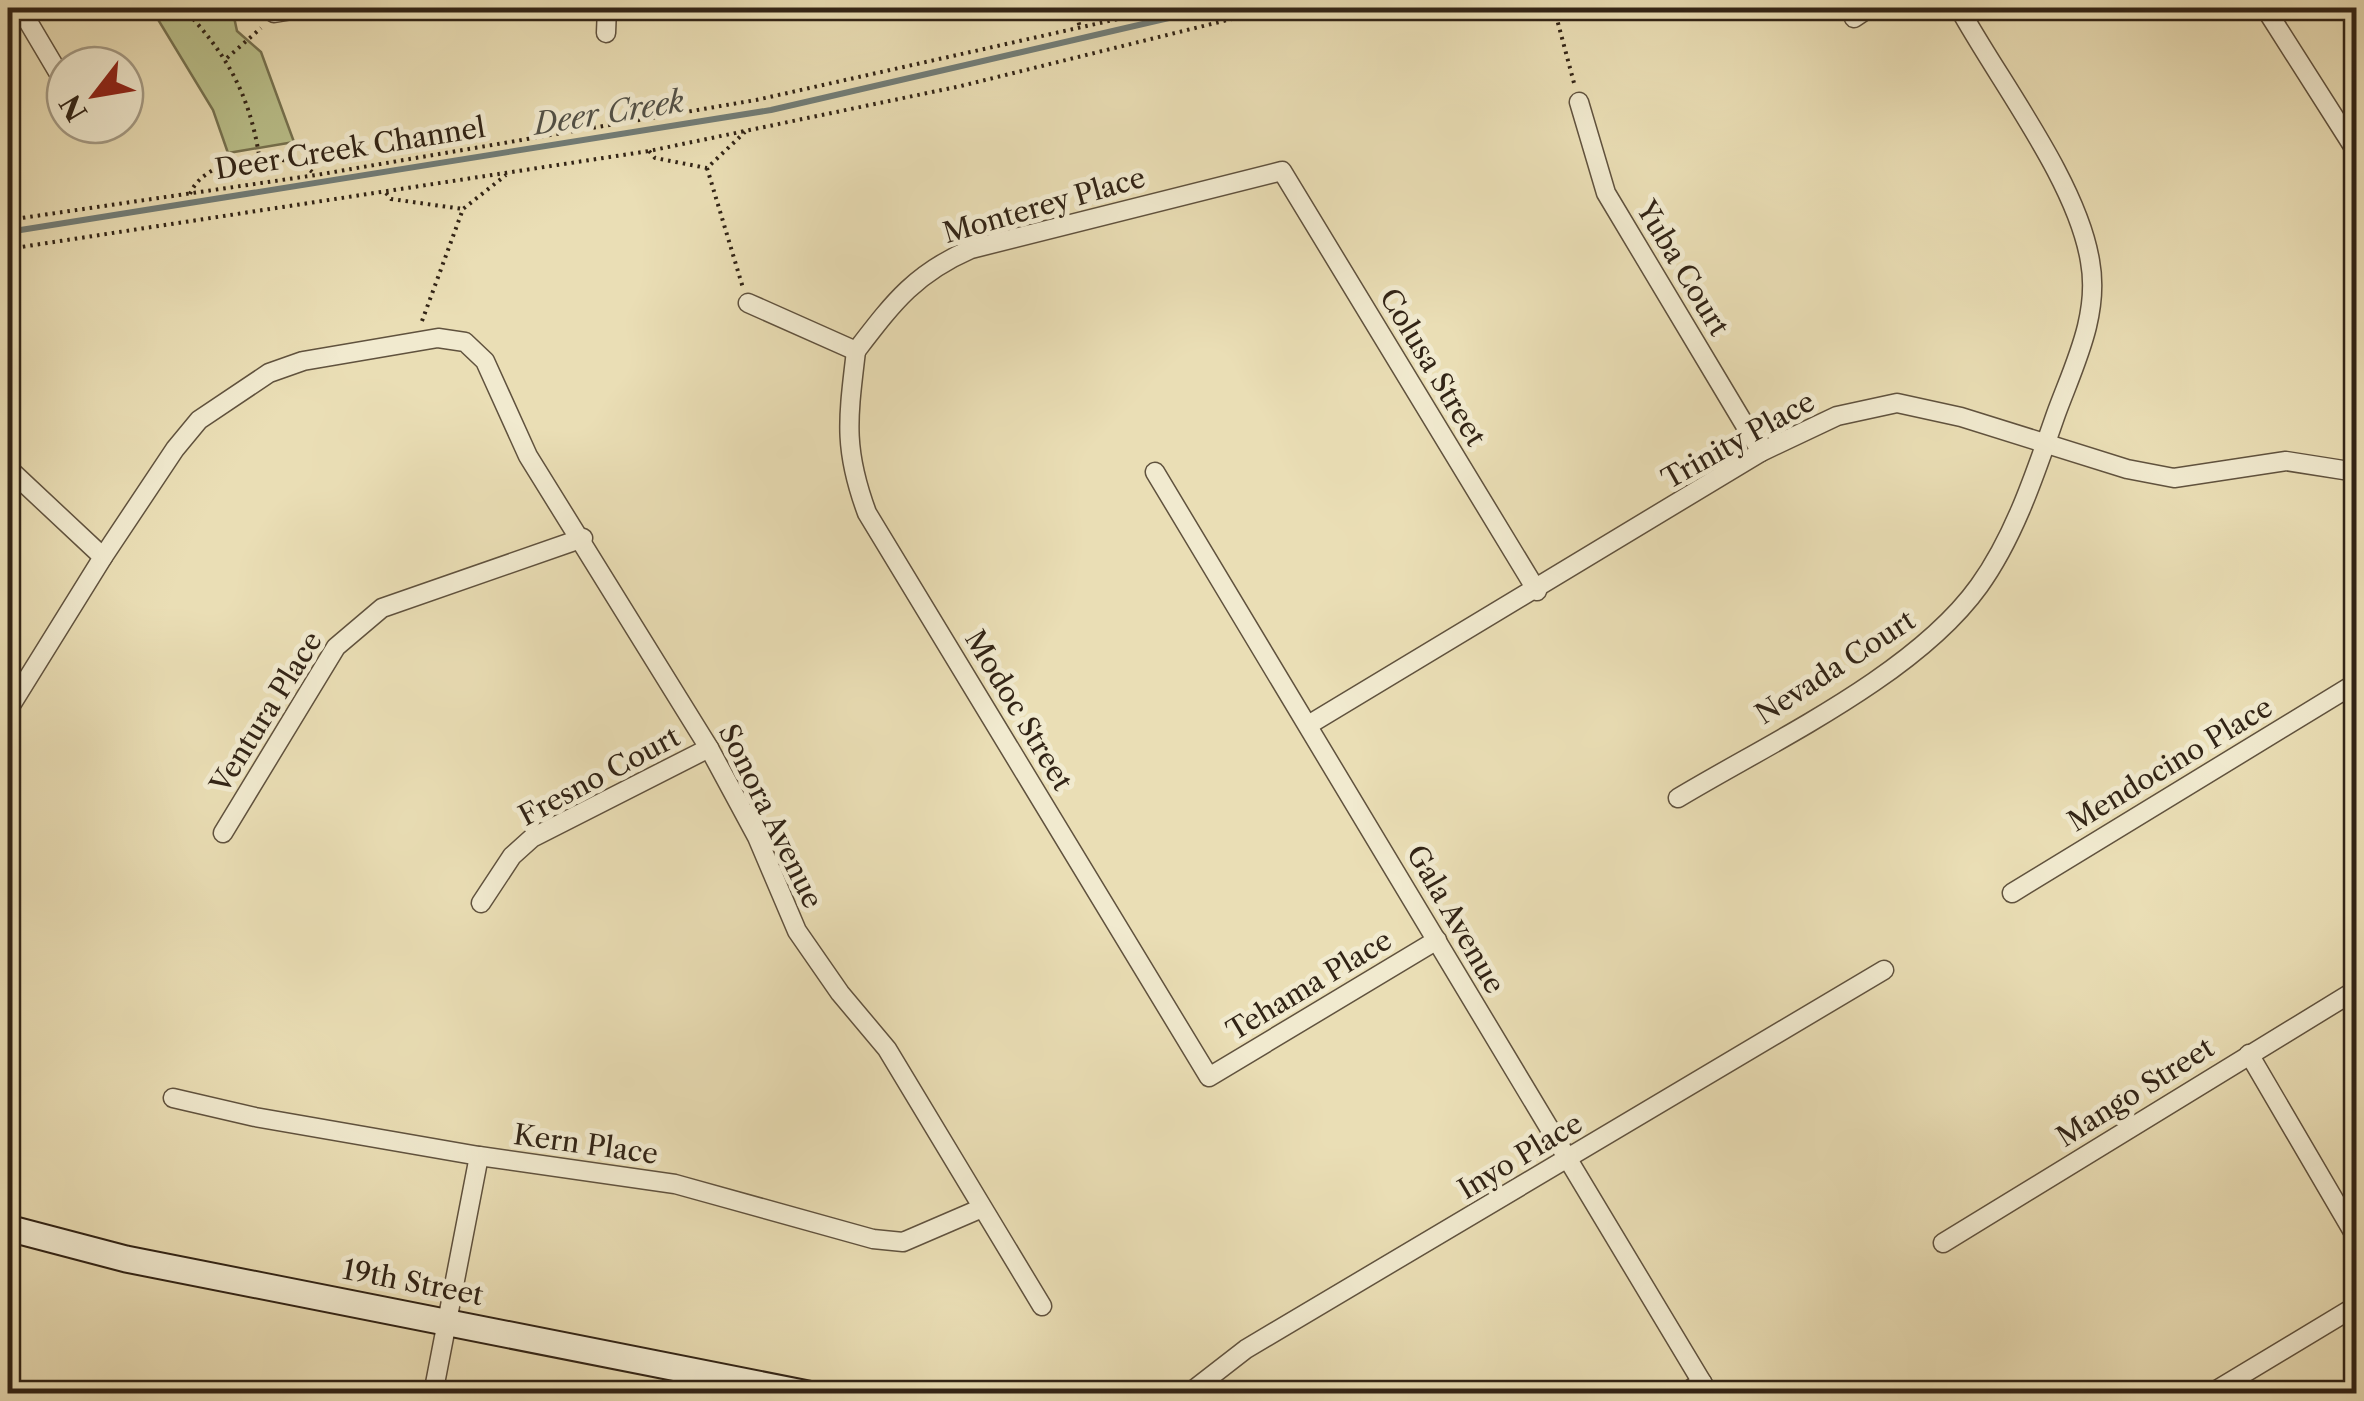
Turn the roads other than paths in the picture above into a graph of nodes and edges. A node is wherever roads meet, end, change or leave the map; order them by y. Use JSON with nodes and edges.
{"nodes":[{"id":1,"x":20,"y":8,"type":"edge"},
{"id":2,"x":304,"y":8,"type":"edge"},
{"id":3,"x":607,"y":8,"type":"edge"},
{"id":4,"x":1959,"y":8,"type":"edge"},
{"id":5,"x":2266,"y":8,"type":"edge"},
{"id":6,"x":274,"y":14,"type":"road end"},
{"id":7,"x":606,"y":32,"type":"dead end"},
{"id":8,"x":45,"y":50,"type":"edge"},
{"id":9,"x":1579,"y":102,"type":"road end"},
{"id":10,"x":2356,"y":152,"type":"edge"},
{"id":11,"x":1282,"y":171,"type":"joint"},
{"id":12,"x":748,"y":303,"type":"road end"},
{"id":13,"x":856,"y":351,"type":"junction"},
{"id":14,"x":2045,"y":446,"type":"junction"},
{"id":15,"x":1762,"y":452,"type":"junction"},
{"id":16,"x":8,"y":468,"type":"edge"},
{"id":17,"x":1155,"y":472,"type":"dead end"},
{"id":18,"x":2356,"y":472,"type":"edge"},
{"id":19,"x":583,"y":538,"type":"junction"},
{"id":20,"x":102,"y":557,"type":"junction"},
{"id":21,"x":1537,"y":591,"type":"junction"},
{"id":22,"x":2356,"y":683,"type":"edge"},
{"id":23,"x":8,"y":710,"type":"edge"},
{"id":24,"x":1310,"y":724,"type":"junction"},
{"id":25,"x":709,"y":748,"type":"junction"},
{"id":26,"x":1678,"y":798,"type":"dead end"},
{"id":27,"x":223,"y":832,"type":"dead end"},
{"id":28,"x":2012,"y":893,"type":"dead end"},
{"id":29,"x":481,"y":902,"type":"dead end"},
{"id":30,"x":1436,"y":940,"type":"junction"},
{"id":31,"x":1884,"y":970,"type":"dead end"},
{"id":32,"x":2356,"y":990,"type":"edge"},
{"id":33,"x":2249,"y":1054,"type":"junction"},
{"id":34,"x":1209,"y":1077,"type":"joint"},
{"id":35,"x":173,"y":1098,"type":"dead end"},
{"id":36,"x":479,"y":1156,"type":"junction"},
{"id":37,"x":1566,"y":1160,"type":"junction"},
{"id":38,"x":982,"y":1208,"type":"junction"},
{"id":39,"x":8,"y":1228,"type":"edge"},
{"id":40,"x":2356,"y":1237,"type":"edge"},
{"id":41,"x":1943,"y":1242,"type":"dead end"},
{"id":42,"x":1042,"y":1306,"type":"dead end"},
{"id":43,"x":2356,"y":1306,"type":"edge"},
{"id":44,"x":449,"y":1320,"type":"junction"},
{"id":45,"x":1706,"y":1388,"type":"edge"},
{"id":46,"x":433,"y":1394,"type":"edge"},
{"id":47,"x":808,"y":1394,"type":"edge"},
{"id":48,"x":1188,"y":1394,"type":"edge"},
{"id":49,"x":1683,"y":1394,"type":"edge"},
{"id":50,"x":2210,"y":1394,"type":"edge"}],
"edges":[{"from":1,"to":8,"type":"street"},
{"from":2,"to":6,"type":"street"},
{"from":3,"to":7,"type":"street"},
{"from":4,"to":14,"type":"street","name":"Nevada Court"},
{"from":5,"to":10,"type":"street"},
{"from":9,"to":15,"type":"street","name":"Yuba Court"},
{"from":11,"to":13,"type":"street","name":"Monterey Place"},
{"from":11,"to":21,"type":"street","name":"Colusa Street"},
{"from":12,"to":13,"type":"street"},
{"from":13,"to":34,"type":"street","name":"Modoc Street"},
{"from":14,"to":15,"type":"street","name":"Trinity Place"},
{"from":14,"to":18,"type":"street","name":"Trinity Place"},
{"from":14,"to":26,"type":"street","name":"Nevada Court"},
{"from":15,"to":21,"type":"street","name":"Trinity Place"},
{"from":16,"to":20,"type":"street"},
{"from":17,"to":24,"type":"street","name":"Gala Avenue"},
{"from":19,"to":20,"type":"street","name":"Sonora Avenue"},
{"from":19,"to":25,"type":"street","name":"Sonora Avenue"},
{"from":19,"to":27,"type":"street","name":"Ventura Place"},
{"from":20,"to":23,"type":"street"},
{"from":21,"to":24,"type":"street","name":"Trinity Place"},
{"from":22,"to":28,"type":"street","name":"Mendocino Place"},
{"from":24,"to":30,"type":"street","name":"Gala Avenue"},
{"from":25,"to":29,"type":"street","name":"Fresno Court"},
{"from":25,"to":38,"type":"street","name":"Sonora Avenue"},
{"from":30,"to":34,"type":"street","name":"Tehama Place"},
{"from":30,"to":37,"type":"street","name":"Gala Avenue"},
{"from":31,"to":37,"type":"street","name":"Inyo Place"},
{"from":32,"to":33,"type":"street","name":"Mango Street"},
{"from":33,"to":40,"type":"street"},
{"from":33,"to":41,"type":"street","name":"Mango Street"},
{"from":35,"to":36,"type":"street","name":"Kern Place"},
{"from":36,"to":38,"type":"street","name":"Kern Place"},
{"from":36,"to":44,"type":"street"},
{"from":37,"to":45,"type":"street","name":"Gala Avenue"},
{"from":37,"to":48,"type":"street","name":"Inyo Place"},
{"from":38,"to":42,"type":"street","name":"Sonora Avenue"},
{"from":39,"to":44,"type":"street","name":"19th Street"},
{"from":43,"to":50,"type":"street"},
{"from":44,"to":46,"type":"street"},
{"from":44,"to":47,"type":"street","name":"19th Street"},
{"from":45,"to":49,"type":"street"}]}
